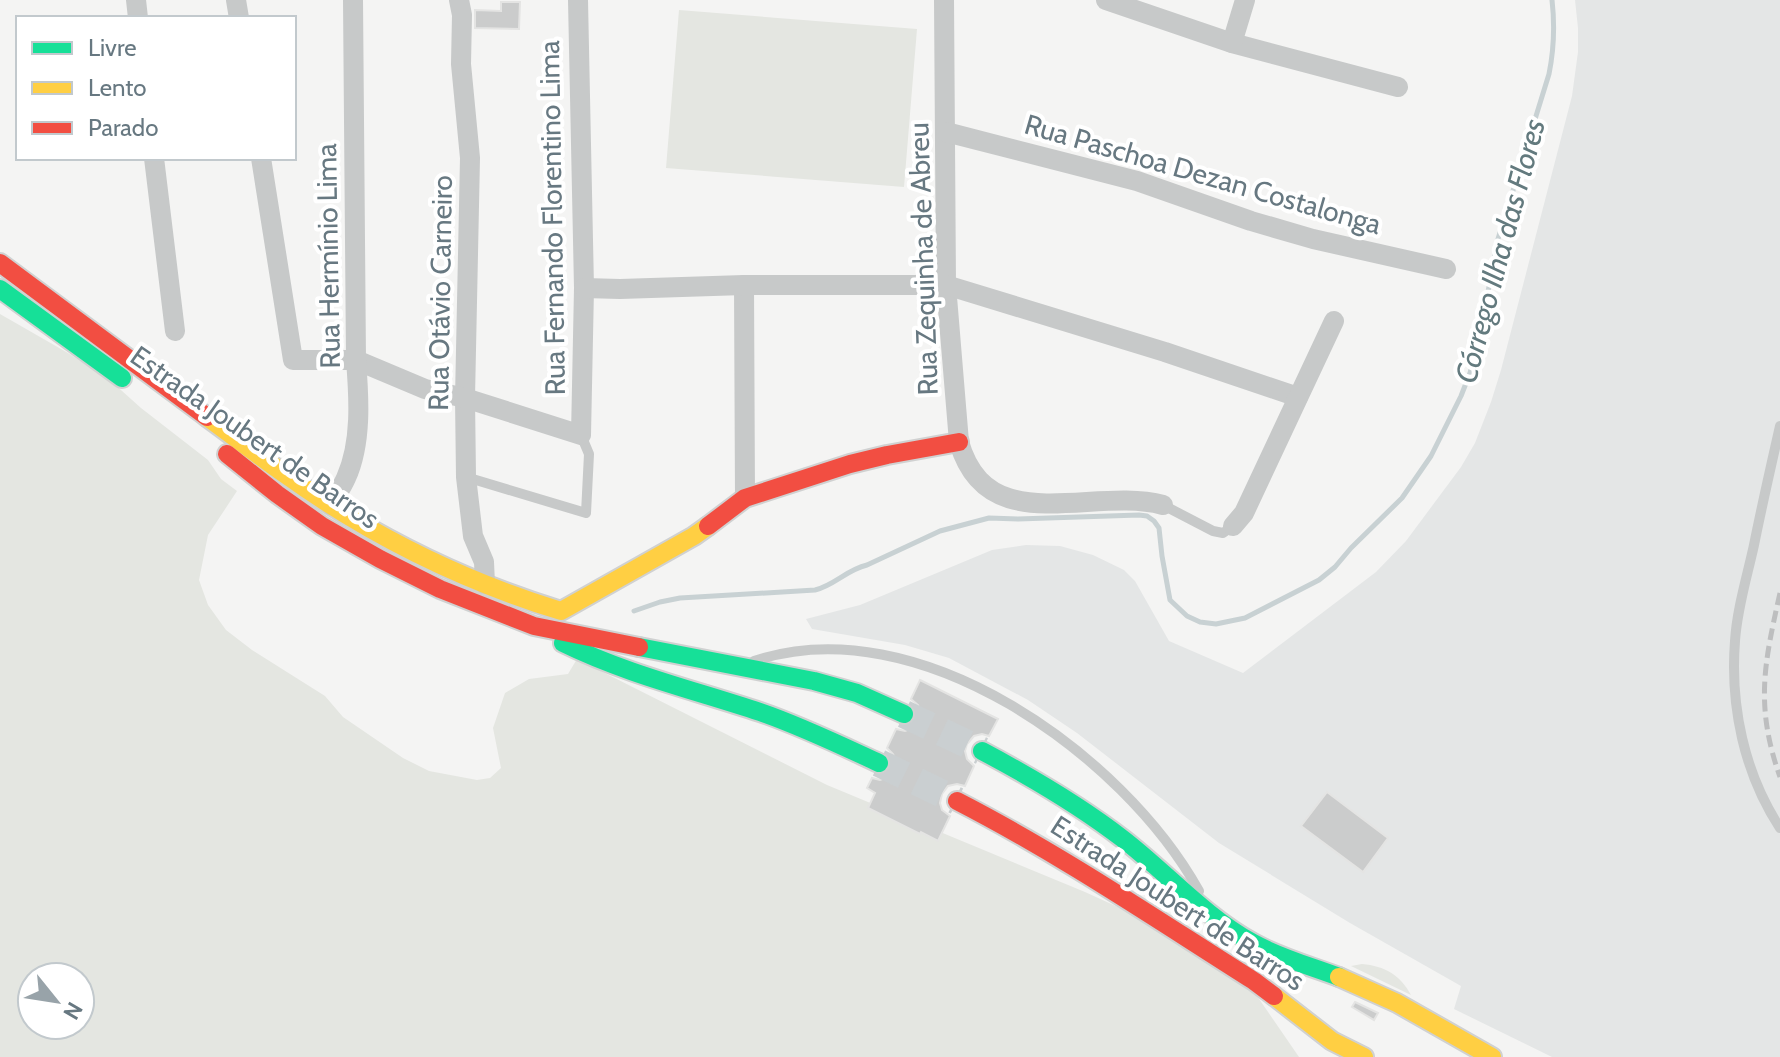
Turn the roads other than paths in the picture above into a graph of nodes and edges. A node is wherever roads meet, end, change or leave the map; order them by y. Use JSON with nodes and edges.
{"nodes":[{"id":1,"x":353,"y":0,"type":"edge"},
{"id":2,"x":459,"y":0,"type":"edge"},
{"id":3,"x":578,"y":0,"type":"edge"},
{"id":4,"x":944,"y":0,"type":"edge"},
{"id":5,"x":1106,"y":0,"type":"edge"},
{"id":6,"x":1245,"y":0,"type":"edge"},
{"id":7,"x":1232,"y":43,"type":"junction"},
{"id":8,"x":1398,"y":87,"type":"dead end"},
{"id":9,"x":946,"y":132,"type":"junction"},
{"id":10,"x":154,"y":160,"type":"edge"},
{"id":11,"x":261,"y":160,"type":"edge"},
{"id":12,"x":0,"y":263,"type":"edge"},
{"id":13,"x":1446,"y":269,"type":"dead end"},
{"id":14,"x":744,"y":285,"type":"junction"},
{"id":15,"x":946,"y":285,"type":"junction"},
{"id":16,"x":584,"y":288,"type":"junction"},
{"id":17,"x":0,"y":289,"type":"edge"},
{"id":18,"x":1334,"y":321,"type":"dead end"},
{"id":19,"x":175,"y":331,"type":"dead end"},
{"id":20,"x":356,"y":360,"type":"junction"},
{"id":21,"x":140,"y":391,"type":"dead end"},
{"id":22,"x":1298,"y":397,"type":"junction"},
{"id":23,"x":465,"y":398,"type":"junction"},
{"id":24,"x":1780,"y":426,"type":"edge"},
{"id":25,"x":581,"y":435,"type":"junction"},
{"id":26,"x":959,"y":442,"type":"junction"},
{"id":27,"x":214,"y":445,"type":"dead end"},
{"id":28,"x":466,"y":477,"type":"junction"},
{"id":29,"x":745,"y":498,"type":"junction"},
{"id":30,"x":331,"y":505,"type":"junction"},
{"id":31,"x":1163,"y":505,"type":"joint"},
{"id":32,"x":1233,"y":526,"type":"joint"},
{"id":33,"x":485,"y":584,"type":"junction"},
{"id":34,"x":534,"y":626,"type":"junction"},
{"id":35,"x":738,"y":666,"type":"junction"},
{"id":36,"x":904,"y":714,"type":"tunnel mouth"},
{"id":37,"x":982,"y":751,"type":"tunnel mouth"},
{"id":38,"x":879,"y":763,"type":"tunnel mouth"},
{"id":39,"x":957,"y":801,"type":"tunnel mouth"},
{"id":40,"x":1780,"y":828,"type":"edge"},
{"id":41,"x":1211,"y":914,"type":"junction"},
{"id":42,"x":1364,"y":1057,"type":"edge"},
{"id":43,"x":1492,"y":1057,"type":"edge"}],
"edges":[{"from":1,"to":20,"type":"street","name":"Rua Hermínio Lima"},
{"from":2,"to":23,"type":"street","name":"Rua Otávio Carneiro"},
{"from":3,"to":16,"type":"street","name":"Rua Fernando Florentino Lima"},
{"from":4,"to":9,"type":"street","name":"Rua Zequinha de Abreu"},
{"from":5,"to":7,"type":"street"},
{"from":6,"to":7,"type":"street"},
{"from":7,"to":8,"type":"street"},
{"from":9,"to":13,"type":"street","name":"Rua Paschoa Dezan Costalonga"},
{"from":9,"to":15,"type":"street","name":"Rua Zequinha de Abreu"},
{"from":10,"to":19,"type":"street"},
{"from":11,"to":20,"type":"street"},
{"from":12,"to":30,"type":"main road"},
{"from":14,"to":15,"type":"street"},
{"from":14,"to":16,"type":"street"},
{"from":14,"to":29,"type":"street"},
{"from":15,"to":22,"type":"street"},
{"from":15,"to":26,"type":"street","name":"Rua Zequinha de Abreu"},
{"from":16,"to":25,"type":"street","name":"Rua Fernando Florentino Lima"},
{"from":17,"to":21,"type":"main road","name":"Estrada Joubert de Barros"},
{"from":18,"to":22,"type":"street"},
{"from":20,"to":23,"type":"street"},
{"from":20,"to":30,"type":"street","name":"Rua Hermínio Lima"},
{"from":22,"to":32,"type":"street"},
{"from":23,"to":25,"type":"street"},
{"from":23,"to":28,"type":"street","name":"Rua Otávio Carneiro"},
{"from":24,"to":40,"type":"lane"},
{"from":25,"to":28,"type":"lane"},
{"from":26,"to":29,"type":"main road"},
{"from":26,"to":31,"type":"street","name":"Rua Zequinha de Abreu"},
{"from":27,"to":34,"type":"main road","name":"Estrada Joubert de Barros"},
{"from":28,"to":33,"type":"street","name":"Rua Otávio Carneiro"},
{"from":29,"to":33,"type":"main road"},
{"from":30,"to":33,"type":"main road"},
{"from":31,"to":32,"type":"lane","name":"Rua Zequinha de Abreu"},
{"from":34,"to":35,"type":"main road","name":"Estrada Joubert de Barros"},
{"from":34,"to":38,"type":"main road","name":"Estrada Joubert de Barros"},
{"from":35,"to":36,"type":"main road","name":"Estrada Joubert de Barros"},
{"from":35,"to":41,"type":"lane"},
{"from":37,"to":41,"type":"main road","name":"Estrada Joubert de Barros"},
{"from":39,"to":42,"type":"main road","name":"Estrada Joubert de Barros"},
{"from":41,"to":43,"type":"main road","name":"Estrada Joubert de Barros"}]}
